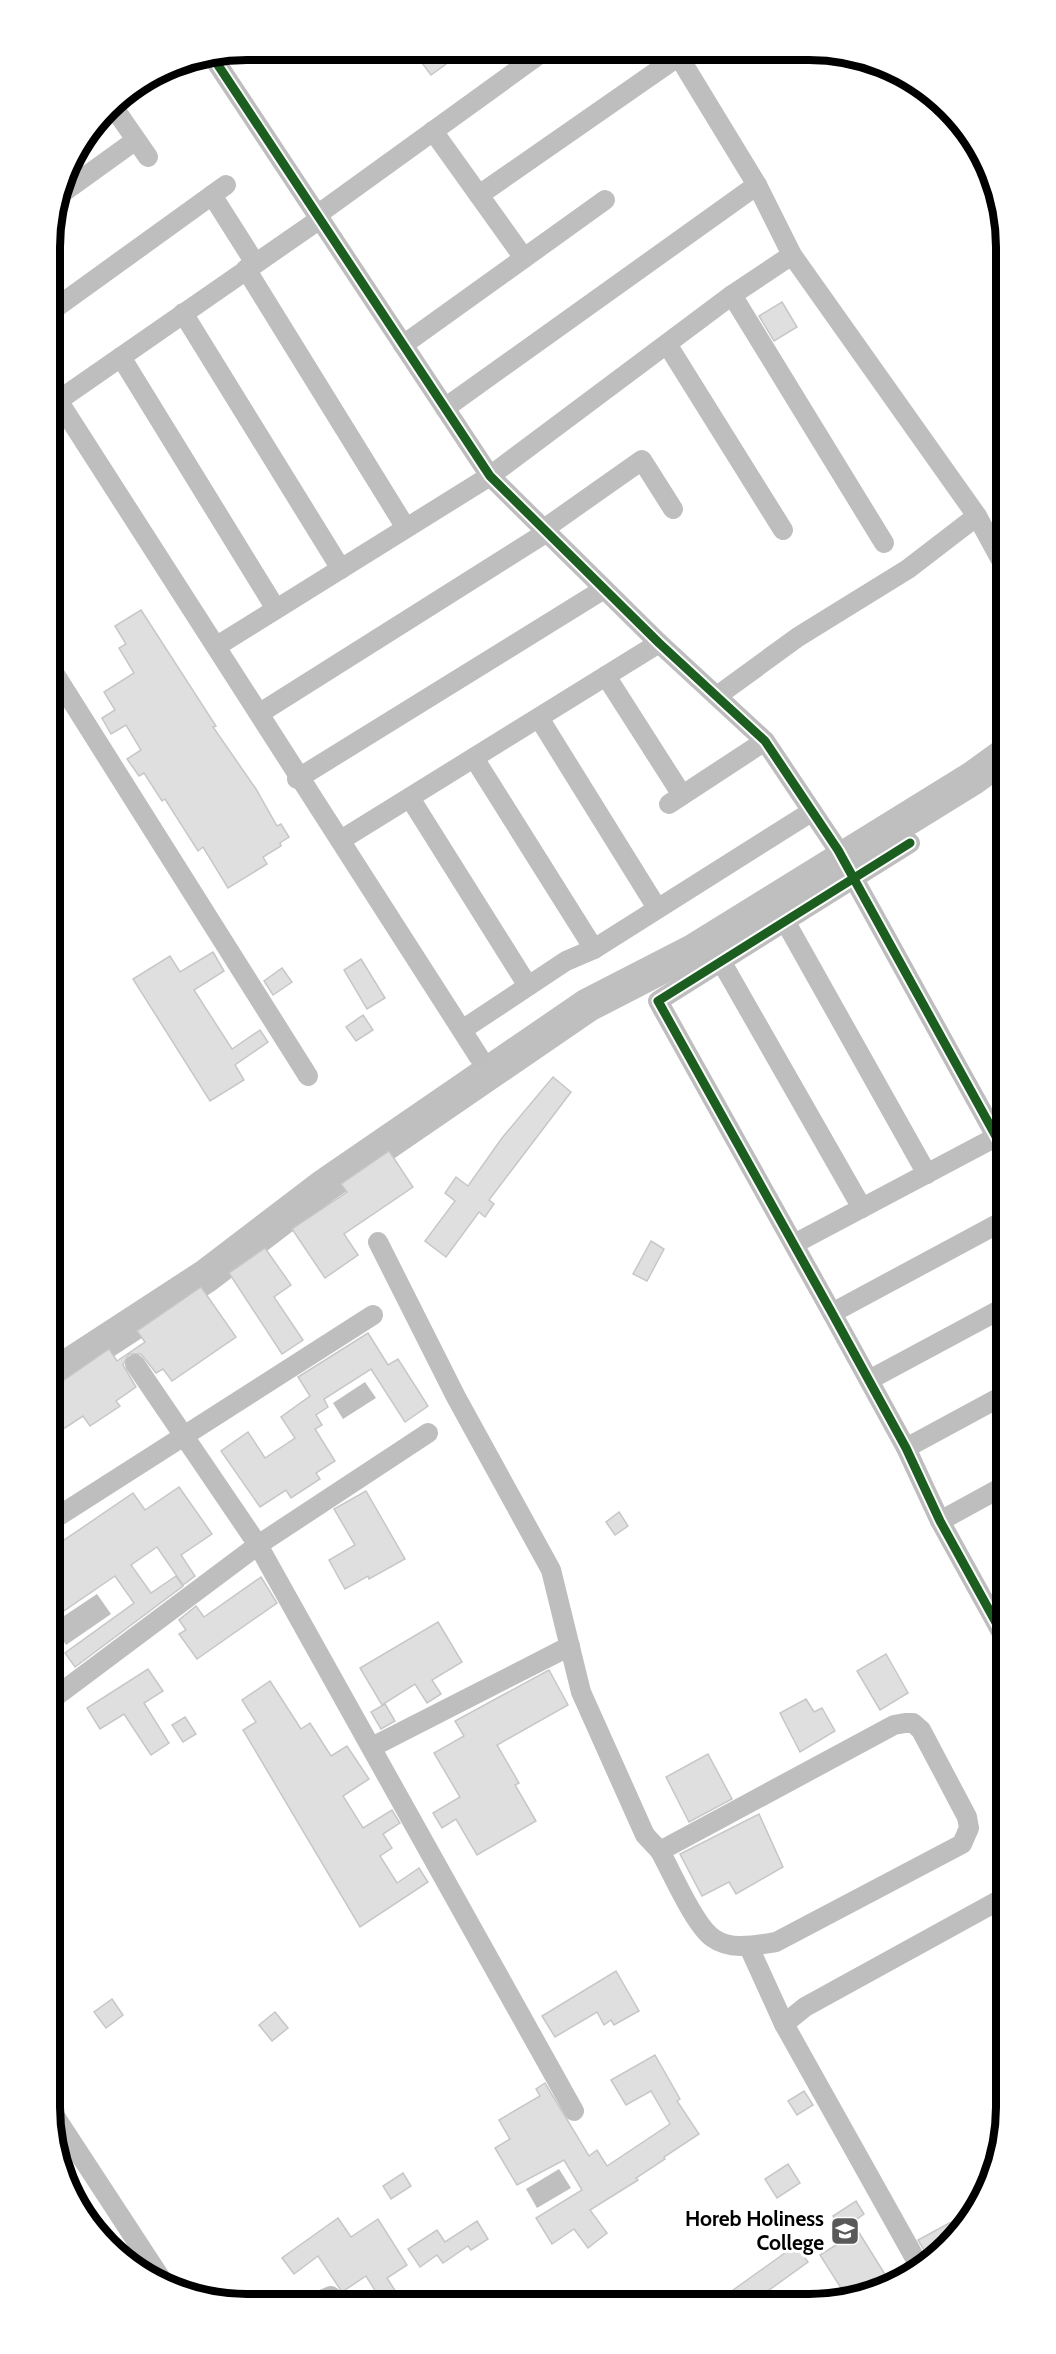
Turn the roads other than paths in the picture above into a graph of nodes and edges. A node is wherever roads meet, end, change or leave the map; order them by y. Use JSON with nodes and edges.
{"nodes":[{"id":1,"x":532,"y":60,"type":"edge"},
{"id":2,"x":669,"y":60,"type":"edge"},
{"id":3,"x":681,"y":60,"type":"edge"},
{"id":4,"x":217,"y":63,"type":"edge"},
{"id":5,"x":117,"y":113,"type":"edge"},
{"id":6,"x":433,"y":131,"type":"junction"},
{"id":7,"x":136,"y":140,"type":"junction"},
{"id":8,"x":148,"y":157,"type":"dead end"},
{"id":9,"x":758,"y":185,"type":"junction"},
{"id":10,"x":70,"y":188,"type":"edge"},
{"id":11,"x":479,"y":195,"type":"junction"},
{"id":12,"x":605,"y":200,"type":"dead end"},
{"id":13,"x":319,"y":217,"type":"junction"},
{"id":14,"x":792,"y":255,"type":"junction"},
{"id":15,"x":524,"y":258,"type":"junction"},
{"id":16,"x":251,"y":266,"type":"junction"},
{"id":17,"x":732,"y":295,"type":"junction"},
{"id":18,"x":60,"y":305,"type":"edge"},
{"id":19,"x":183,"y":313,"type":"junction"},
{"id":20,"x":667,"y":344,"type":"junction"},
{"id":21,"x":403,"y":345,"type":"junction"},
{"id":22,"x":121,"y":357,"type":"junction"},
{"id":23,"x":60,"y":391,"type":"edge"},
{"id":24,"x":60,"y":403,"type":"edge"},
{"id":25,"x":445,"y":408,"type":"junction"},
{"id":26,"x":490,"y":476,"type":"junction"},
{"id":27,"x":674,"y":509,"type":"dead end"},
{"id":28,"x":977,"y":516,"type":"junction"},
{"id":29,"x":406,"y":528,"type":"junction"},
{"id":30,"x":783,"y":530,"type":"dead end"},
{"id":31,"x":546,"y":531,"type":"junction"},
{"id":32,"x":884,"y":543,"type":"dead end"},
{"id":33,"x":996,"y":551,"type":"edge"},
{"id":34,"x":340,"y":569,"type":"junction"},
{"id":35,"x":604,"y":588,"type":"junction"},
{"id":36,"x":276,"y":609,"type":"junction"},
{"id":37,"x":659,"y":643,"type":"junction"},
{"id":38,"x":217,"y":646,"type":"junction"},
{"id":39,"x":606,"y":676,"type":"junction"},
{"id":40,"x":60,"y":682,"type":"edge"},
{"id":41,"x":717,"y":696,"type":"junction"},
{"id":42,"x":260,"y":713,"type":"junction"},
{"id":43,"x":538,"y":718,"type":"junction"},
{"id":44,"x":765,"y":741,"type":"junction"},
{"id":45,"x":474,"y":758,"type":"junction"},
{"id":46,"x":299,"y":778,"type":"junction"},
{"id":47,"x":410,"y":798,"type":"junction"},
{"id":48,"x":811,"y":812,"type":"junction"},
{"id":49,"x":341,"y":840,"type":"junction"},
{"id":50,"x":910,"y":843,"type":"dead end"},
{"id":51,"x":852,"y":874,"type":"junction"},
{"id":52,"x":657,"y":908,"type":"junction"},
{"id":53,"x":785,"y":921,"type":"junction"},
{"id":54,"x":594,"y":949,"type":"junction"},
{"id":55,"x":721,"y":961,"type":"junction"},
{"id":56,"x":528,"y":986,"type":"junction"},
{"id":57,"x":462,"y":1030,"type":"junction"},
{"id":58,"x":479,"y":1057,"type":"dead end"},
{"id":59,"x":308,"y":1076,"type":"dead end"},
{"id":60,"x":996,"y":1136,"type":"edge"},
{"id":61,"x":996,"y":1145,"type":"edge"},
{"id":62,"x":927,"y":1173,"type":"junction"},
{"id":63,"x":862,"y":1208,"type":"junction"},
{"id":64,"x":996,"y":1225,"type":"edge"},
{"id":65,"x":378,"y":1242,"type":"dead end"},
{"id":66,"x":794,"y":1244,"type":"junction"},
{"id":67,"x":996,"y":1312,"type":"edge"},
{"id":68,"x":832,"y":1313,"type":"junction"},
{"id":69,"x":373,"y":1315,"type":"dead end"},
{"id":70,"x":135,"y":1364,"type":"dead end"},
{"id":71,"x":869,"y":1380,"type":"junction"},
{"id":72,"x":996,"y":1399,"type":"edge"},
{"id":73,"x":428,"y":1433,"type":"dead end"},
{"id":74,"x":183,"y":1434,"type":"junction"},
{"id":75,"x":906,"y":1448,"type":"junction"},
{"id":76,"x":996,"y":1491,"type":"edge"},
{"id":77,"x":60,"y":1515,"type":"edge"},
{"id":78,"x":940,"y":1521,"type":"junction"},
{"id":79,"x":258,"y":1545,"type":"junction"},
{"id":80,"x":996,"y":1622,"type":"edge"},
{"id":81,"x":570,"y":1646,"type":"junction"},
{"id":82,"x":60,"y":1693,"type":"edge"},
{"id":83,"x":372,"y":1747,"type":"junction"},
{"id":84,"x":660,"y":1851,"type":"junction"},
{"id":85,"x":996,"y":1902,"type":"edge"},
{"id":86,"x":749,"y":1947,"type":"junction"},
{"id":87,"x":784,"y":2024,"type":"junction"},
{"id":88,"x":574,"y":2111,"type":"dead end"},
{"id":89,"x":62,"y":2127,"type":"edge"},
{"id":90,"x":916,"y":2260,"type":"edge"},
{"id":91,"x":155,"y":2269,"type":"edge"}],
"edges":[{"from":1,"to":6,"type":"street"},
{"from":2,"to":11,"type":"street"},
{"from":3,"to":9,"type":"street"},
{"from":4,"to":13,"type":"street"},
{"from":5,"to":7,"type":"street"},
{"from":6,"to":11,"type":"street"},
{"from":6,"to":13,"type":"street"},
{"from":7,"to":8,"type":"street"},
{"from":7,"to":10,"type":"street"},
{"from":9,"to":14,"type":"street"},
{"from":9,"to":25,"type":"street"},
{"from":11,"to":15,"type":"street"},
{"from":12,"to":15,"type":"street"},
{"from":13,"to":16,"type":"street"},
{"from":13,"to":21,"type":"street"},
{"from":14,"to":17,"type":"street"},
{"from":14,"to":28,"type":"street"},
{"from":15,"to":21,"type":"street"},
{"from":16,"to":18,"type":"street"},
{"from":16,"to":19,"type":"street"},
{"from":16,"to":29,"type":"street"},
{"from":17,"to":20,"type":"street"},
{"from":17,"to":32,"type":"street"},
{"from":19,"to":22,"type":"street"},
{"from":19,"to":34,"type":"street"},
{"from":20,"to":26,"type":"street"},
{"from":20,"to":30,"type":"street"},
{"from":21,"to":25,"type":"street"},
{"from":22,"to":23,"type":"street"},
{"from":22,"to":36,"type":"street"},
{"from":24,"to":38,"type":"street"},
{"from":25,"to":26,"type":"street"},
{"from":26,"to":29,"type":"street"},
{"from":26,"to":31,"type":"street"},
{"from":27,"to":31,"type":"street"},
{"from":28,"to":33,"type":"street"},
{"from":28,"to":41,"type":"street"},
{"from":29,"to":34,"type":"street"},
{"from":31,"to":35,"type":"street"},
{"from":31,"to":42,"type":"street"},
{"from":34,"to":36,"type":"street"},
{"from":35,"to":37,"type":"street"},
{"from":35,"to":46,"type":"street"},
{"from":36,"to":38,"type":"street"},
{"from":37,"to":39,"type":"street"},
{"from":37,"to":41,"type":"street"},
{"from":38,"to":42,"type":"street"},
{"from":39,"to":43,"type":"street"},
{"from":39,"to":44,"type":"street"},
{"from":40,"to":59,"type":"street"},
{"from":41,"to":44,"type":"street"},
{"from":42,"to":46,"type":"street"},
{"from":43,"to":45,"type":"street"},
{"from":43,"to":52,"type":"street"},
{"from":44,"to":48,"type":"street"},
{"from":45,"to":47,"type":"street"},
{"from":45,"to":54,"type":"street"},
{"from":46,"to":49,"type":"street"},
{"from":47,"to":49,"type":"street"},
{"from":47,"to":56,"type":"street"},
{"from":48,"to":51,"type":"street"},
{"from":48,"to":52,"type":"street"},
{"from":49,"to":57,"type":"street"},
{"from":50,"to":51,"type":"street"},
{"from":51,"to":53,"type":"street"},
{"from":51,"to":60,"type":"street"},
{"from":52,"to":54,"type":"street"},
{"from":53,"to":55,"type":"street"},
{"from":53,"to":62,"type":"street"},
{"from":54,"to":56,"type":"street"},
{"from":55,"to":63,"type":"street"},
{"from":55,"to":66,"type":"street"},
{"from":56,"to":57,"type":"street"},
{"from":57,"to":58,"type":"street"},
{"from":61,"to":62,"type":"street"},
{"from":62,"to":63,"type":"street"},
{"from":63,"to":66,"type":"street"},
{"from":64,"to":68,"type":"street"},
{"from":65,"to":81,"type":"street"},
{"from":66,"to":68,"type":"street"},
{"from":67,"to":71,"type":"street"},
{"from":68,"to":71,"type":"street"},
{"from":69,"to":74,"type":"street"},
{"from":70,"to":74,"type":"street"},
{"from":71,"to":75,"type":"street"},
{"from":72,"to":75,"type":"street"},
{"from":73,"to":79,"type":"street"},
{"from":74,"to":77,"type":"street"},
{"from":74,"to":79,"type":"street"},
{"from":75,"to":78,"type":"street"},
{"from":76,"to":78,"type":"street"},
{"from":78,"to":80,"type":"street"},
{"from":79,"to":82,"type":"street"},
{"from":79,"to":83,"type":"street"},
{"from":81,"to":83,"type":"street"},
{"from":81,"to":84,"type":"street"},
{"from":83,"to":88,"type":"street"},
{"from":84,"to":86,"type":"street"},
{"from":84,"to":86,"type":"street"},
{"from":85,"to":87,"type":"street"},
{"from":86,"to":87,"type":"street"},
{"from":87,"to":90,"type":"street"},
{"from":89,"to":91,"type":"street"}]}
